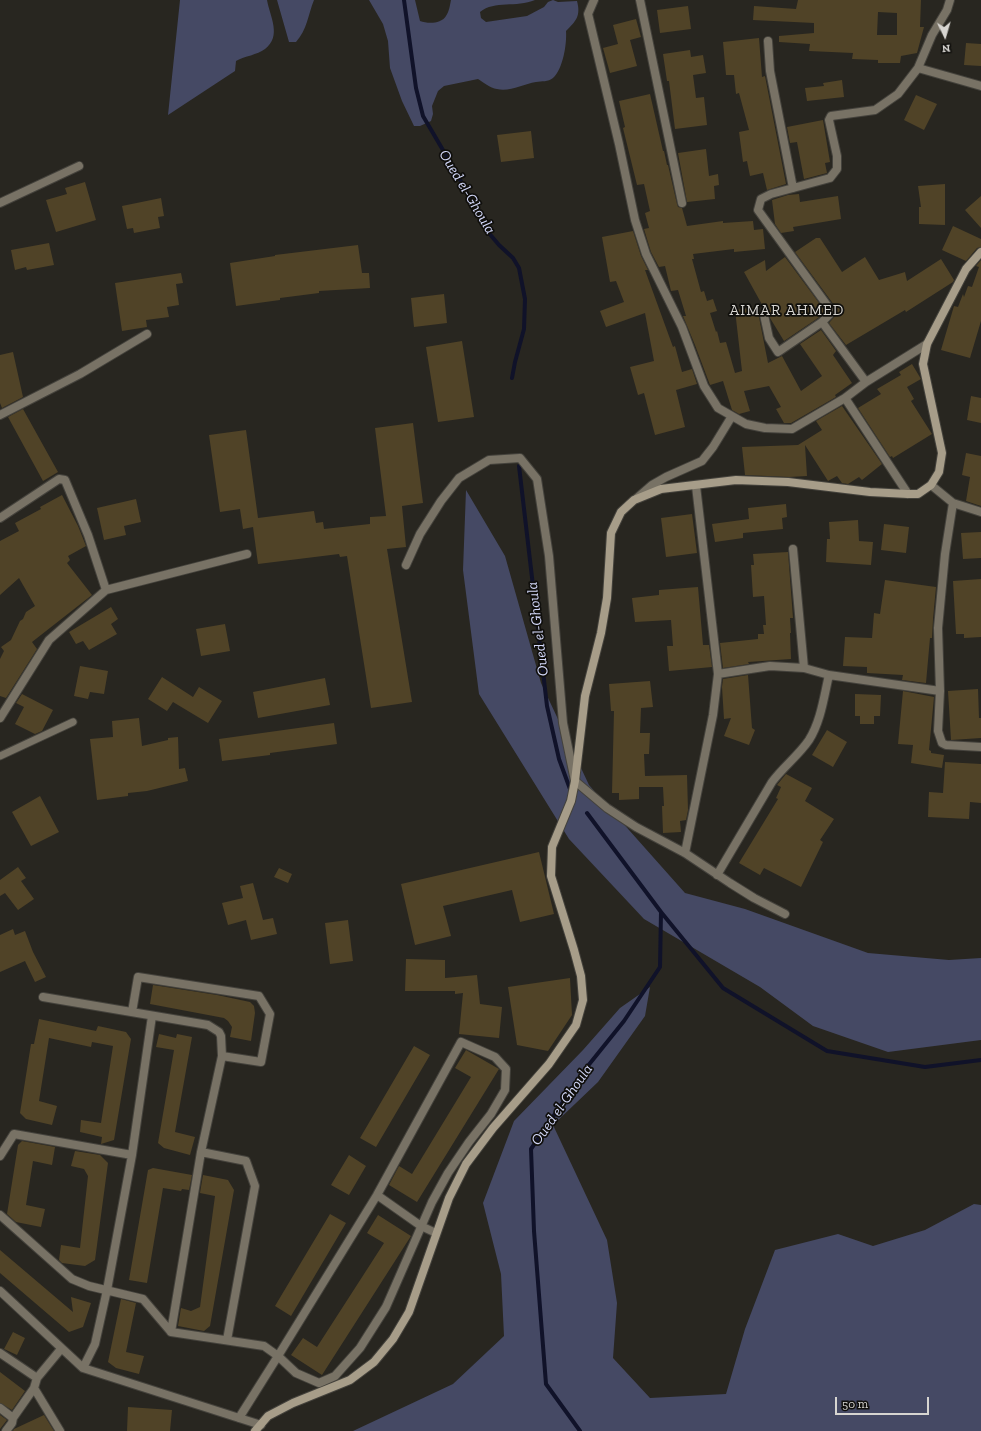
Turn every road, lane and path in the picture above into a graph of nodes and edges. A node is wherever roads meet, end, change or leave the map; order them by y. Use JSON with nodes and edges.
{"nodes":[{"id":1,"x":594,"y":0,"type":"edge"},
{"id":2,"x":640,"y":0,"type":"edge"},
{"id":3,"x":950,"y":0,"type":"edge"},
{"id":4,"x":768,"y":41,"type":"dead end"},
{"id":5,"x":918,"y":68,"type":"junction"},
{"id":6,"x":981,"y":86,"type":"edge"},
{"id":7,"x":79,"y":166,"type":"dead end"},
{"id":8,"x":793,"y":188,"type":"junction"},
{"id":9,"x":0,"y":203,"type":"edge"},
{"id":10,"x":682,"y":203,"type":"dead end"},
{"id":11,"x":981,"y":252,"type":"edge"},
{"id":12,"x":764,"y":315,"type":"dead end"},
{"id":13,"x":822,"y":322,"type":"junction"},
{"id":14,"x":147,"y":334,"type":"dead end"},
{"id":15,"x":927,"y":344,"type":"junction"},
{"id":16,"x":866,"y":382,"type":"junction"},
{"id":17,"x":844,"y":398,"type":"junction"},
{"id":18,"x":0,"y":415,"type":"edge"},
{"id":19,"x":732,"y":416,"type":"junction"},
{"id":20,"x":931,"y":485,"type":"junction"},
{"id":21,"x":696,"y":486,"type":"junction"},
{"id":22,"x":908,"y":494,"type":"junction"},
{"id":23,"x":634,"y":500,"type":"junction"},
{"id":24,"x":953,"y":503,"type":"junction"},
{"id":25,"x":981,"y":512,"type":"edge"},
{"id":26,"x":0,"y":518,"type":"edge"},
{"id":27,"x":793,"y":549,"type":"dead end"},
{"id":28,"x":247,"y":554,"type":"dead end"},
{"id":29,"x":406,"y":565,"type":"dead end"},
{"id":30,"x":106,"y":590,"type":"junction"},
{"id":31,"x":804,"y":668,"type":"junction"},
{"id":32,"x":718,"y":674,"type":"junction"},
{"id":33,"x":829,"y":674,"type":"junction"},
{"id":34,"x":940,"y":692,"type":"junction"},
{"id":35,"x":0,"y":718,"type":"edge"},
{"id":36,"x":73,"y":722,"type":"dead end"},
{"id":37,"x":981,"y":747,"type":"edge"},
{"id":38,"x":0,"y":756,"type":"edge"},
{"id":39,"x":575,"y":781,"type":"junction"},
{"id":40,"x":685,"y":853,"type":"junction"},
{"id":41,"x":717,"y":875,"type":"junction"},
{"id":42,"x":785,"y":914,"type":"dead end"},
{"id":43,"x":43,"y":998,"type":"dead end"},
{"id":44,"x":132,"y":1012,"type":"junction"},
{"id":45,"x":152,"y":1016,"type":"junction"},
{"id":46,"x":222,"y":1056,"type":"junction"},
{"id":47,"x":201,"y":1152,"type":"junction"},
{"id":48,"x":132,"y":1155,"type":"junction"},
{"id":49,"x":0,"y":1156,"type":"edge"},
{"id":50,"x":377,"y":1195,"type":"junction"},
{"id":51,"x":0,"y":1215,"type":"edge"},
{"id":52,"x":421,"y":1226,"type":"junction"},
{"id":53,"x":436,"y":1233,"type":"junction"},
{"id":54,"x":107,"y":1290,"type":"junction"},
{"id":55,"x":0,"y":1291,"type":"edge"},
{"id":56,"x":171,"y":1332,"type":"junction"},
{"id":57,"x":227,"y":1340,"type":"junction"},
{"id":58,"x":61,"y":1349,"type":"junction"},
{"id":59,"x":0,"y":1353,"type":"edge"},
{"id":60,"x":278,"y":1356,"type":"junction"},
{"id":61,"x":82,"y":1368,"type":"junction"},
{"id":62,"x":37,"y":1378,"type":"junction"},
{"id":63,"x":34,"y":1388,"type":"junction"},
{"id":64,"x":0,"y":1408,"type":"edge"},
{"id":65,"x":239,"y":1418,"type":"junction"},
{"id":66,"x":13,"y":1420,"type":"junction"},
{"id":67,"x":258,"y":1428,"type":"edge"},
{"id":68,"x":6,"y":1431,"type":"edge"},
{"id":69,"x":15,"y":1431,"type":"edge"},
{"id":70,"x":60,"y":1431,"type":"edge"}],
"edges":[{"from":1,"to":19,"type":"street"},
{"from":2,"to":10,"type":"street"},
{"from":3,"to":5,"type":"street"},
{"from":4,"to":8,"type":"street"},
{"from":5,"to":6,"type":"street"},
{"from":5,"to":8,"type":"street"},
{"from":7,"to":9,"type":"street"},
{"from":8,"to":13,"type":"street"},
{"from":11,"to":15,"type":"main road"},
{"from":12,"to":13,"type":"street"},
{"from":13,"to":16,"type":"street"},
{"from":14,"to":18,"type":"street"},
{"from":15,"to":16,"type":"street"},
{"from":15,"to":20,"type":"main road"},
{"from":16,"to":17,"type":"street"},
{"from":17,"to":19,"type":"street"},
{"from":17,"to":22,"type":"street"},
{"from":19,"to":23,"type":"street"},
{"from":20,"to":22,"type":"main road"},
{"from":20,"to":24,"type":"street"},
{"from":21,"to":22,"type":"main road"},
{"from":21,"to":23,"type":"main road"},
{"from":21,"to":32,"type":"street"},
{"from":23,"to":39,"type":"main road"},
{"from":24,"to":25,"type":"street"},
{"from":24,"to":34,"type":"street"},
{"from":26,"to":30,"type":"street"},
{"from":27,"to":31,"type":"street"},
{"from":28,"to":30,"type":"street"},
{"from":29,"to":39,"type":"street"},
{"from":30,"to":35,"type":"street"},
{"from":31,"to":32,"type":"street"},
{"from":31,"to":33,"type":"street"},
{"from":32,"to":40,"type":"street"},
{"from":33,"to":34,"type":"street"},
{"from":33,"to":41,"type":"street"},
{"from":34,"to":37,"type":"street"},
{"from":36,"to":38,"type":"lane"},
{"from":39,"to":40,"type":"street"},
{"from":39,"to":53,"type":"main road"},
{"from":40,"to":41,"type":"street"},
{"from":41,"to":42,"type":"street"},
{"from":43,"to":44,"type":"street"},
{"from":44,"to":45,"type":"street"},
{"from":44,"to":46,"type":"street"},
{"from":45,"to":46,"type":"street"},
{"from":45,"to":48,"type":"street"},
{"from":46,"to":47,"type":"street"},
{"from":47,"to":56,"type":"street"},
{"from":47,"to":57,"type":"street"},
{"from":48,"to":49,"type":"street"},
{"from":48,"to":54,"type":"street"},
{"from":50,"to":52,"type":"street"},
{"from":50,"to":52,"type":"street"},
{"from":50,"to":60,"type":"street"},
{"from":51,"to":54,"type":"street"},
{"from":52,"to":53,"type":"street"},
{"from":52,"to":60,"type":"street"},
{"from":53,"to":67,"type":"main road"},
{"from":54,"to":56,"type":"street"},
{"from":54,"to":61,"type":"street"},
{"from":55,"to":58,"type":"street"},
{"from":56,"to":57,"type":"street"},
{"from":57,"to":60,"type":"street"},
{"from":58,"to":61,"type":"street"},
{"from":58,"to":62,"type":"street"},
{"from":59,"to":62,"type":"street"},
{"from":60,"to":65,"type":"street"},
{"from":61,"to":65,"type":"street"},
{"from":62,"to":63,"type":"street"},
{"from":63,"to":66,"type":"street"},
{"from":63,"to":70,"type":"street"},
{"from":64,"to":66,"type":"street"},
{"from":65,"to":67,"type":"street"},
{"from":66,"to":68,"type":"street"},
{"from":66,"to":69,"type":"street"}]}
